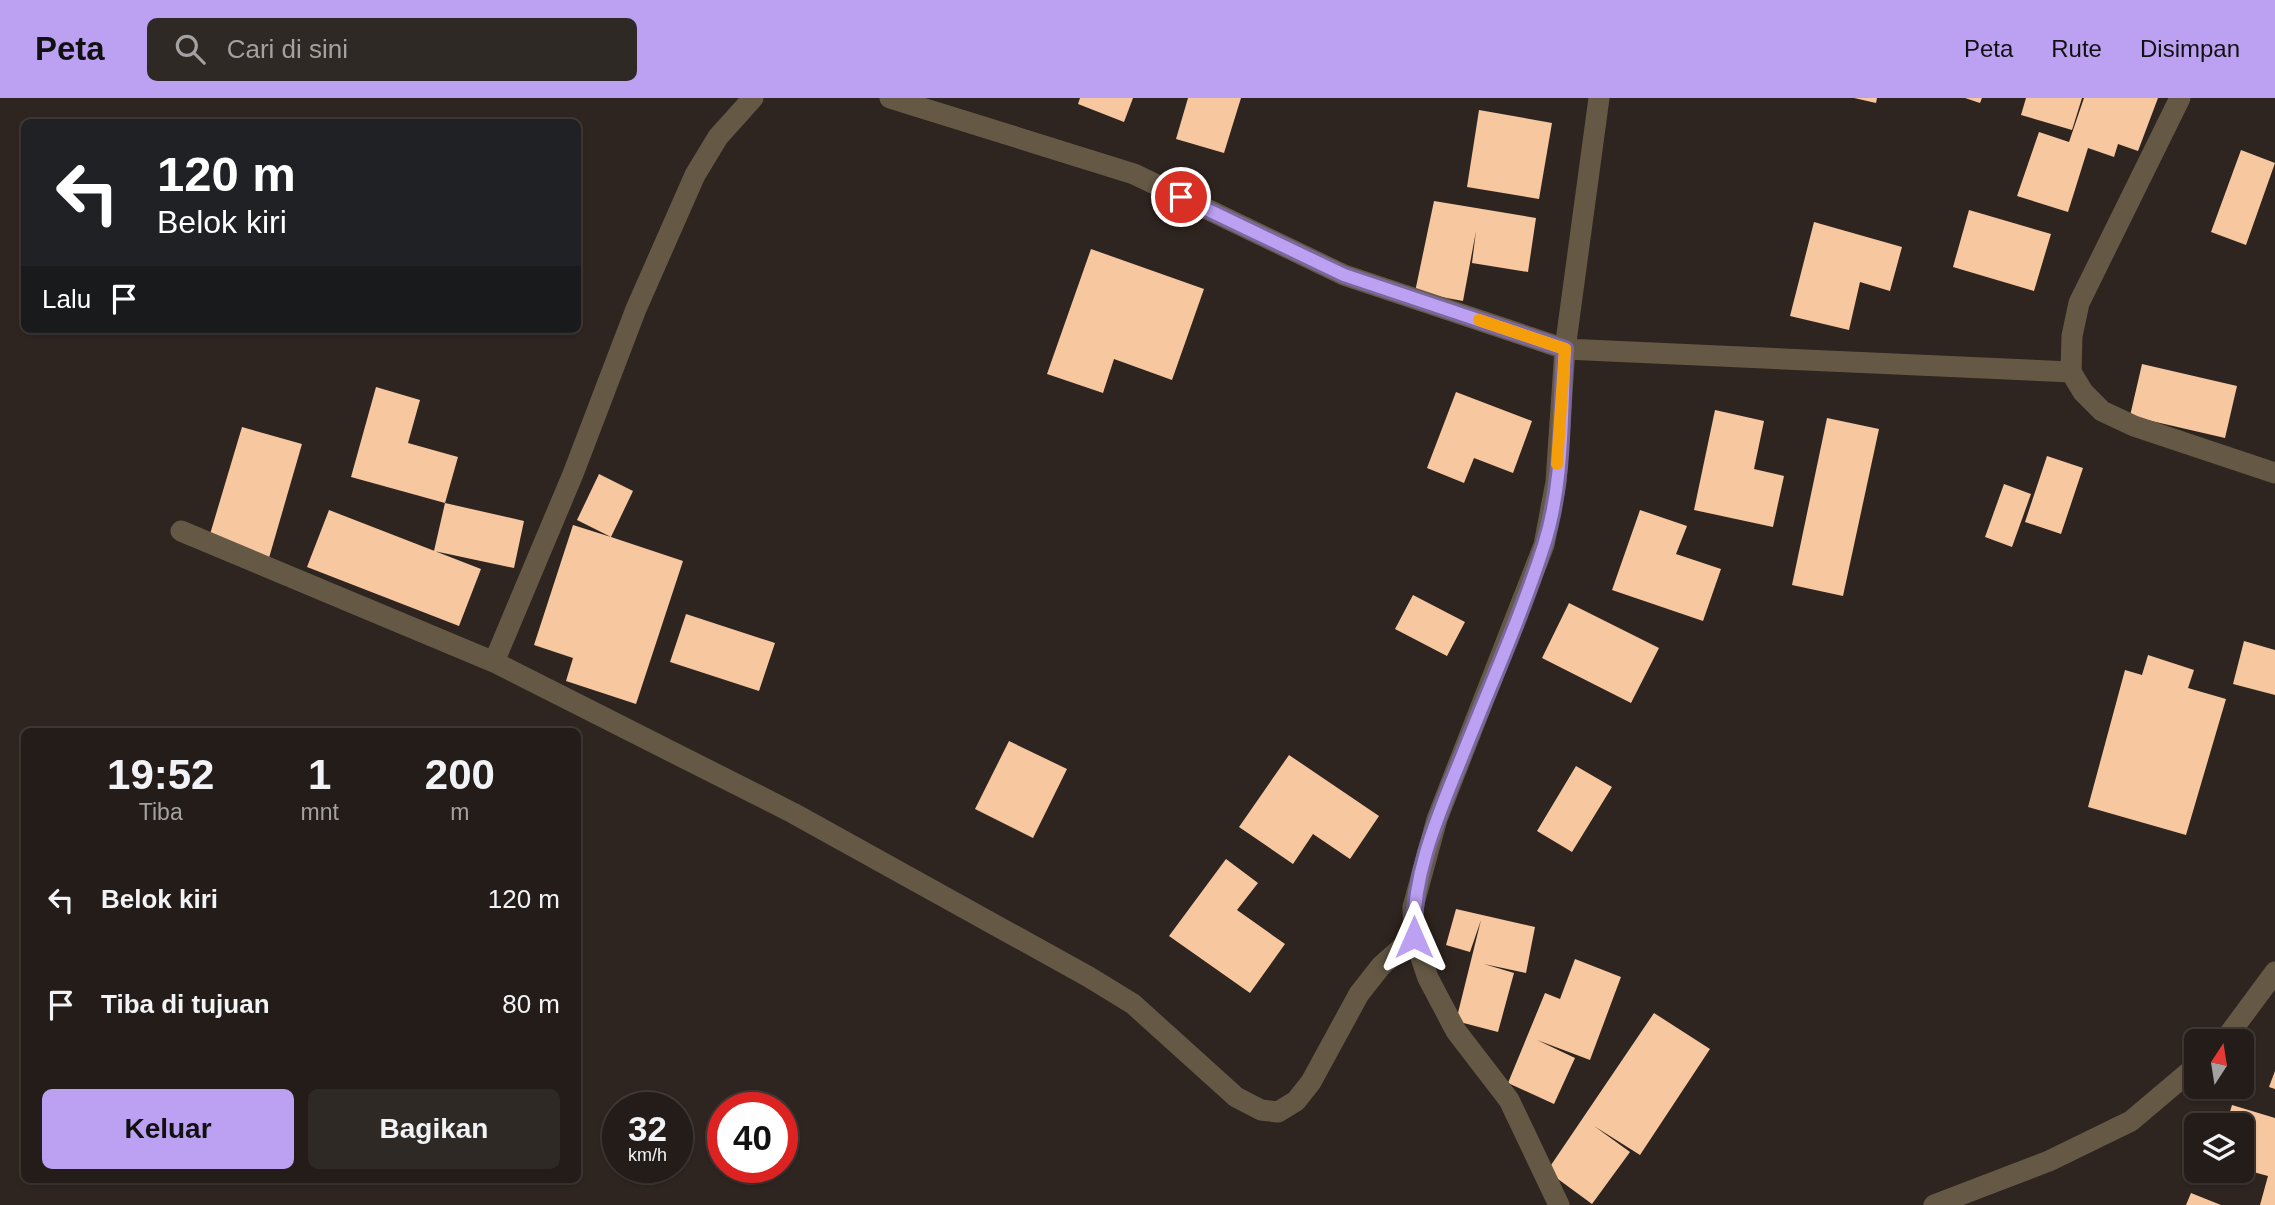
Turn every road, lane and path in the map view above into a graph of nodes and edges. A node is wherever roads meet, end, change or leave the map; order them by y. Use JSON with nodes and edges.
{"nodes":[{"id":1,"x":753,"y":98,"type":"edge"},
{"id":2,"x":890,"y":98,"type":"edge"},
{"id":3,"x":1600,"y":98,"type":"edge"},
{"id":4,"x":2180,"y":98,"type":"edge"},
{"id":5,"x":1565,"y":349,"type":"junction"},
{"id":6,"x":2071,"y":372,"type":"junction"},
{"id":7,"x":2275,"y":473,"type":"edge"},
{"id":8,"x":181,"y":531,"type":"dead end"},
{"id":9,"x":494,"y":662,"type":"junction"},
{"id":10,"x":1414,"y":937,"type":"junction"},
{"id":11,"x":2275,"y":972,"type":"edge"},
{"id":12,"x":2233,"y":1029,"type":"edge"},
{"id":13,"x":2184,"y":1076,"type":"edge"},
{"id":14,"x":1559,"y":1205,"type":"edge"},
{"id":15,"x":1934,"y":1205,"type":"edge"}],
"edges":[{"from":1,"to":9,"type":"street"},
{"from":2,"to":5,"type":"street"},
{"from":3,"to":5,"type":"street"},
{"from":4,"to":6,"type":"street"},
{"from":5,"to":6,"type":"street"},
{"from":5,"to":10,"type":"street"},
{"from":6,"to":7,"type":"street"},
{"from":8,"to":9,"type":"street"},
{"from":9,"to":10,"type":"street"},
{"from":10,"to":14,"type":"street"},
{"from":11,"to":12,"type":"street"},
{"from":13,"to":15,"type":"street"}]}
